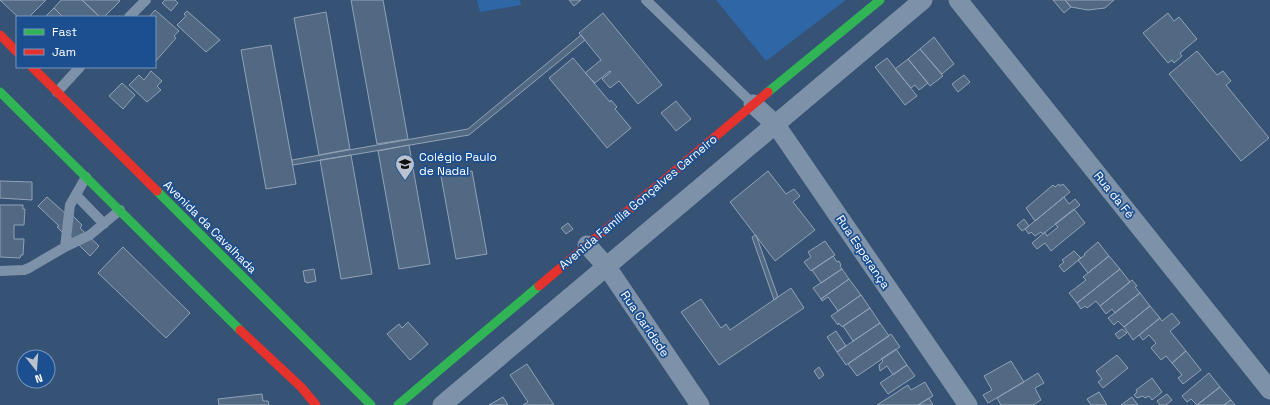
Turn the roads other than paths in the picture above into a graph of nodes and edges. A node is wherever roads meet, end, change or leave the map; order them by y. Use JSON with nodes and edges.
{"nodes":[{"id":1,"x":146,"y":0,"type":"edge"},
{"id":2,"x":646,"y":0,"type":"edge"},
{"id":3,"x":880,"y":0,"type":"edge"},
{"id":4,"x":923,"y":0,"type":"edge"},
{"id":5,"x":958,"y":0,"type":"edge"},
{"id":6,"x":130,"y":16,"type":"edge"},
{"id":7,"x":0,"y":35,"type":"edge"},
{"id":8,"x":16,"y":51,"type":"edge"},
{"id":9,"x":33,"y":68,"type":"edge"},
{"id":10,"x":79,"y":68,"type":"edge"},
{"id":11,"x":0,"y":92,"type":"edge"},
{"id":12,"x":57,"y":92,"type":"junction"},
{"id":13,"x":753,"y":104,"type":"junction"},
{"id":14,"x":776,"y":124,"type":"junction"},
{"id":15,"x":86,"y":177,"type":"junction"},
{"id":16,"x":76,"y":195,"type":"junction"},
{"id":17,"x":120,"y":210,"type":"junction"},
{"id":18,"x":104,"y":224,"type":"junction"},
{"id":19,"x":587,"y":245,"type":"junction"},
{"id":20,"x":65,"y":247,"type":"junction"},
{"id":21,"x":607,"y":267,"type":"junction"},
{"id":22,"x":0,"y":271,"type":"edge"},
{"id":23,"x":1270,"y":390,"type":"edge"},
{"id":24,"x":316,"y":405,"type":"edge"},
{"id":25,"x":371,"y":405,"type":"edge"},
{"id":26,"x":398,"y":405,"type":"edge"},
{"id":27,"x":442,"y":405,"type":"edge"},
{"id":28,"x":700,"y":405,"type":"edge"},
{"id":29,"x":968,"y":405,"type":"edge"}],
"edges":[{"from":1,"to":6,"type":"lane"},
{"from":2,"to":13,"type":"lane"},
{"from":3,"to":13,"type":"main road","name":"Avenida Família Gonçalves Carneiro"},
{"from":4,"to":14,"type":"street"},
{"from":5,"to":23,"type":"street","name":"Rua da Fé"},
{"from":7,"to":8,"type":"main road"},
{"from":9,"to":12,"type":"main road","name":"Avenida da Cavalhada"},
{"from":10,"to":12,"type":"lane"},
{"from":11,"to":15,"type":"main road"},
{"from":12,"to":25,"type":"main road","name":"Avenida da Cavalhada"},
{"from":13,"to":14,"type":"street","name":"Rua Esperança"},
{"from":13,"to":19,"type":"main road","name":"Avenida Família Gonçalves Carneiro"},
{"from":14,"to":21,"type":"street"},
{"from":14,"to":29,"type":"street","name":"Rua Esperança"},
{"from":15,"to":16,"type":"lane"},
{"from":15,"to":17,"type":"main road"},
{"from":16,"to":18,"type":"lane"},
{"from":16,"to":20,"type":"lane"},
{"from":17,"to":18,"type":"lane"},
{"from":17,"to":24,"type":"main road"},
{"from":18,"to":20,"type":"lane"},
{"from":19,"to":21,"type":"street","name":"Rua Caridade"},
{"from":19,"to":26,"type":"main road","name":"Avenida Família Gonçalves Carneiro"},
{"from":20,"to":22,"type":"lane"},
{"from":21,"to":27,"type":"street"},
{"from":21,"to":28,"type":"street","name":"Rua Caridade"}]}
